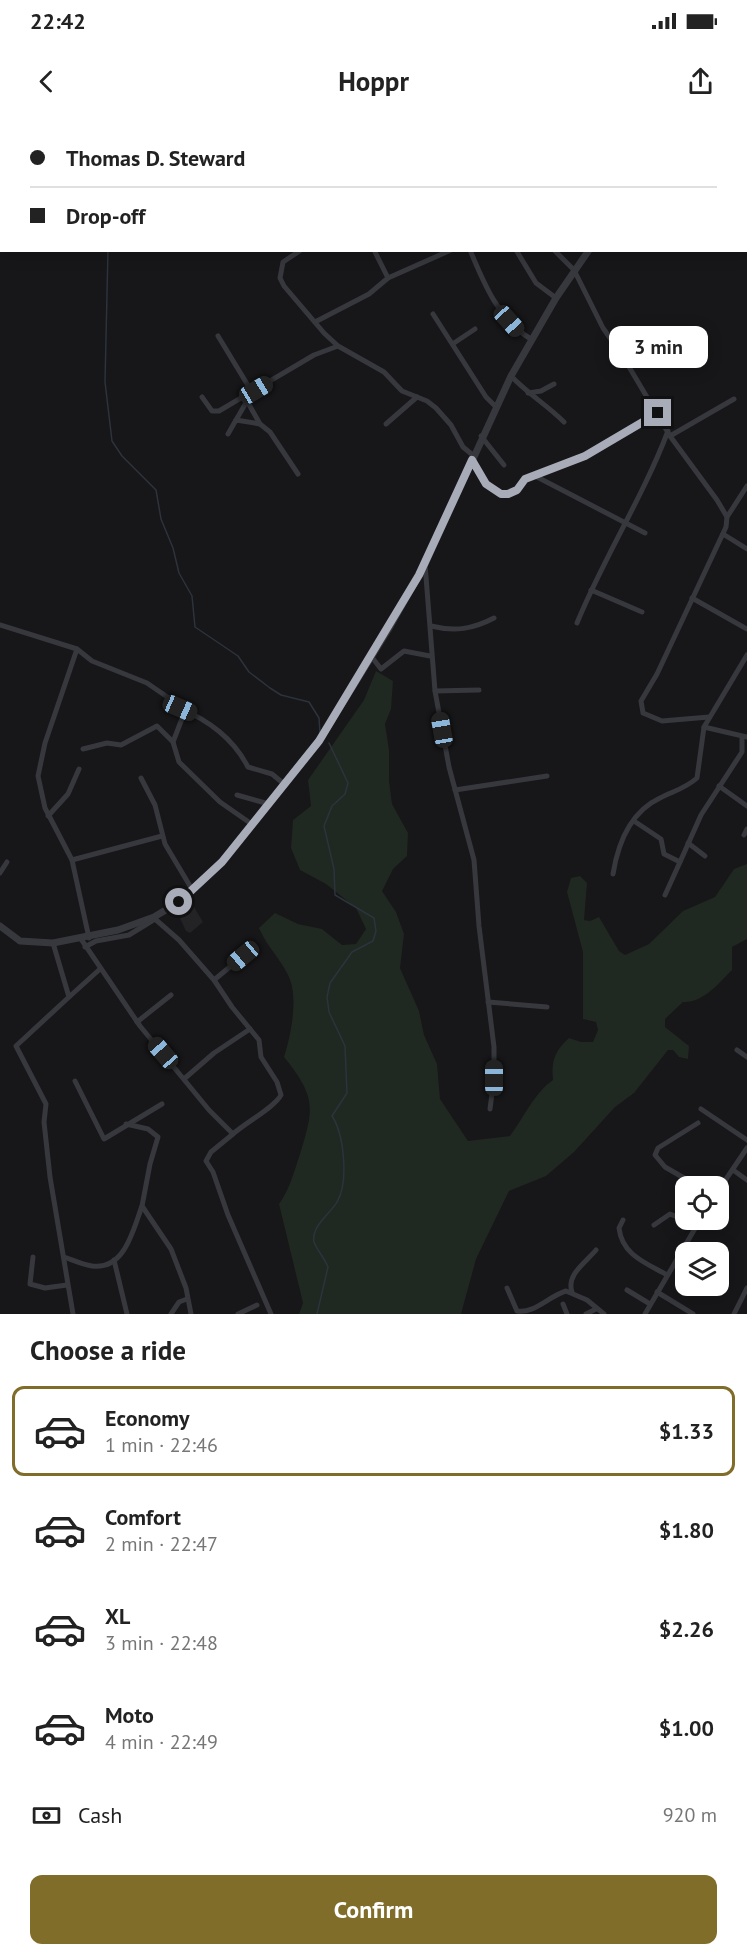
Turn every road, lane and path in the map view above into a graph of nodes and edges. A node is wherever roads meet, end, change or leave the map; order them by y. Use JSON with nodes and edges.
{"nodes":[{"id":1,"x":298,"y":252,"type":"edge"},
{"id":2,"x":375,"y":252,"type":"edge"},
{"id":3,"x":446,"y":252,"type":"edge"},
{"id":4,"x":471,"y":252,"type":"edge"},
{"id":5,"x":517,"y":252,"type":"edge"},
{"id":6,"x":556,"y":252,"type":"edge"},
{"id":7,"x":588,"y":252,"type":"edge"},
{"id":8,"x":574,"y":270,"type":"junction"},
{"id":9,"x":388,"y":278,"type":"junction"},
{"id":10,"x":556,"y":298,"type":"junction"},
{"id":11,"x":433,"y":314,"type":"dead end"},
{"id":12,"x":315,"y":322,"type":"junction"},
{"id":13,"x":475,"y":329,"type":"dead end"},
{"id":14,"x":218,"y":336,"type":"dead end"},
{"id":15,"x":531,"y":339,"type":"junction"},
{"id":16,"x":454,"y":343,"type":"junction"},
{"id":17,"x":338,"y":346,"type":"junction"},
{"id":18,"x":511,"y":376,"type":"junction"},
{"id":19,"x":554,"y":384,"type":"dead end"},
{"id":20,"x":526,"y":393,"type":"junction"},
{"id":21,"x":249,"y":396,"type":"junction"},
{"id":22,"x":202,"y":397,"type":"dead end"},
{"id":23,"x":417,"y":397,"type":"junction"},
{"id":24,"x":734,"y":399,"type":"dead end"},
{"id":25,"x":496,"y":407,"type":"junction"},
{"id":26,"x":658,"y":413,"type":"junction"},
{"id":27,"x":236,"y":420,"type":"junction"},
{"id":28,"x":564,"y":422,"type":"dead end"},
{"id":29,"x":261,"y":424,"type":"junction"},
{"id":30,"x":386,"y":424,"type":"dead end"},
{"id":31,"x":228,"y":434,"type":"dead end"},
{"id":32,"x":669,"y":434,"type":"junction"},
{"id":33,"x":481,"y":436,"type":"junction"},
{"id":34,"x":473,"y":458,"type":"junction"},
{"id":35,"x":504,"y":465,"type":"dead end"},
{"id":36,"x":298,"y":474,"type":"dead end"},
{"id":37,"x":537,"y":477,"type":"junction"},
{"id":38,"x":747,"y":486,"type":"edge"},
{"id":39,"x":727,"y":517,"type":"junction"},
{"id":40,"x":625,"y":522,"type":"junction"},
{"id":41,"x":645,"y":533,"type":"dead end"},
{"id":42,"x":723,"y":534,"type":"junction"},
{"id":43,"x":747,"y":549,"type":"edge"},
{"id":44,"x":425,"y":564,"type":"junction"},
{"id":45,"x":591,"y":590,"type":"junction"},
{"id":46,"x":692,"y":598,"type":"junction"},
{"id":47,"x":642,"y":612,"type":"dead end"},
{"id":48,"x":494,"y":618,"type":"dead end"},
{"id":49,"x":577,"y":623,"type":"dead end"},
{"id":50,"x":0,"y":625,"type":"edge"},
{"id":51,"x":431,"y":626,"type":"junction"},
{"id":52,"x":747,"y":629,"type":"edge"},
{"id":53,"x":77,"y":649,"type":"junction"},
{"id":54,"x":747,"y":655,"type":"edge"},
{"id":55,"x":371,"y":656,"type":"junction"},
{"id":56,"x":430,"y":656,"type":"junction"},
{"id":57,"x":479,"y":690,"type":"dead end"},
{"id":58,"x":435,"y":691,"type":"junction"},
{"id":59,"x":180,"y":708,"type":"junction"},
{"id":60,"x":709,"y":717,"type":"junction"},
{"id":61,"x":704,"y":728,"type":"junction"},
{"id":62,"x":745,"y":737,"type":"edge"},
{"id":63,"x":173,"y":742,"type":"junction"},
{"id":64,"x":83,"y":749,"type":"dead end"},
{"id":65,"x":79,"y":769,"type":"dead end"},
{"id":66,"x":547,"y":776,"type":"dead end"},
{"id":67,"x":141,"y":778,"type":"dead end"},
{"id":68,"x":284,"y":784,"type":"junction"},
{"id":69,"x":719,"y":786,"type":"junction"},
{"id":70,"x":455,"y":790,"type":"junction"},
{"id":71,"x":237,"y":795,"type":"dead end"},
{"id":72,"x":269,"y":804,"type":"junction"},
{"id":73,"x":747,"y":806,"type":"edge"},
{"id":74,"x":48,"y":816,"type":"junction"},
{"id":75,"x":634,"y":821,"type":"junction"},
{"id":76,"x":253,"y":825,"type":"junction"},
{"id":77,"x":747,"y":828,"type":"edge"},
{"id":78,"x":744,"y":835,"type":"dead end"},
{"id":79,"x":162,"y":836,"type":"junction"},
{"id":80,"x":688,"y":843,"type":"junction"},
{"id":81,"x":705,"y":856,"type":"dead end"},
{"id":82,"x":72,"y":860,"type":"junction"},
{"id":83,"x":7,"y":862,"type":"dead end"},
{"id":84,"x":680,"y":862,"type":"junction"},
{"id":85,"x":0,"y":873,"type":"edge"},
{"id":86,"x":613,"y":874,"type":"dead end"},
{"id":87,"x":193,"y":891,"type":"junction"},
{"id":88,"x":665,"y":895,"type":"dead end"},
{"id":89,"x":0,"y":926,"type":"edge"},
{"id":90,"x":85,"y":938,"type":"junction"},
{"id":91,"x":53,"y":943,"type":"junction"},
{"id":92,"x":85,"y":947,"type":"junction"},
{"id":93,"x":243,"y":956,"type":"dead end"},
{"id":94,"x":100,"y":969,"type":"junction"},
{"id":95,"x":214,"y":980,"type":"junction"},
{"id":96,"x":171,"y":995,"type":"dead end"},
{"id":97,"x":69,"y":997,"type":"junction"},
{"id":98,"x":488,"y":1002,"type":"junction"},
{"id":99,"x":547,"y":1007,"type":"dead end"},
{"id":100,"x":137,"y":1022,"type":"junction"},
{"id":101,"x":250,"y":1029,"type":"junction"},
{"id":102,"x":737,"y":1050,"type":"dead end"},
{"id":103,"x":747,"y":1058,"type":"edge"},
{"id":104,"x":184,"y":1080,"type":"junction"},
{"id":105,"x":75,"y":1081,"type":"dead end"},
{"id":106,"x":162,"y":1104,"type":"dead end"},
{"id":107,"x":701,"y":1108,"type":"dead end"},
{"id":108,"x":490,"y":1109,"type":"dead end"},
{"id":109,"x":698,"y":1123,"type":"dead end"},
{"id":110,"x":126,"y":1124,"type":"junction"},
{"id":111,"x":233,"y":1134,"type":"junction"},
{"id":112,"x":747,"y":1140,"type":"edge"},
{"id":113,"x":747,"y":1148,"type":"edge"},
{"id":114,"x":733,"y":1170,"type":"junction"},
{"id":115,"x":681,"y":1176,"type":"edge"},
{"id":116,"x":729,"y":1176,"type":"edge"},
{"id":117,"x":747,"y":1180,"type":"edge"},
{"id":118,"x":142,"y":1206,"type":"junction"},
{"id":119,"x":675,"y":1215,"type":"edge"},
{"id":120,"x":623,"y":1220,"type":"dead end"},
{"id":121,"x":654,"y":1225,"type":"dead end"},
{"id":122,"x":693,"y":1230,"type":"edge"},
{"id":123,"x":596,"y":1250,"type":"dead end"},
{"id":124,"x":33,"y":1257,"type":"dead end"},
{"id":125,"x":64,"y":1257,"type":"junction"},
{"id":126,"x":114,"y":1260,"type":"junction"},
{"id":127,"x":667,"y":1275,"type":"junction"},
{"id":128,"x":67,"y":1285,"type":"junction"},
{"id":129,"x":507,"y":1288,"type":"dead end"},
{"id":130,"x":747,"y":1288,"type":"edge"},
{"id":131,"x":627,"y":1290,"type":"dead end"},
{"id":132,"x":572,"y":1292,"type":"junction"},
{"id":133,"x":657,"y":1292,"type":"junction"},
{"id":134,"x":187,"y":1299,"type":"junction"},
{"id":135,"x":562,"y":1304,"type":"dead end"},
{"id":136,"x":257,"y":1305,"type":"dead end"},
{"id":137,"x":650,"y":1305,"type":"junction"},
{"id":138,"x":596,"y":1309,"type":"junction"},
{"id":139,"x":517,"y":1313,"type":"edge"},
{"id":140,"x":73,"y":1314,"type":"edge"},
{"id":141,"x":127,"y":1314,"type":"edge"},
{"id":142,"x":171,"y":1314,"type":"edge"},
{"id":143,"x":191,"y":1314,"type":"edge"},
{"id":144,"x":238,"y":1314,"type":"edge"},
{"id":145,"x":271,"y":1314,"type":"edge"},
{"id":146,"x":567,"y":1314,"type":"edge"},
{"id":147,"x":586,"y":1314,"type":"edge"},
{"id":148,"x":604,"y":1314,"type":"edge"},
{"id":149,"x":645,"y":1314,"type":"edge"},
{"id":150,"x":693,"y":1314,"type":"edge"},
{"id":151,"x":734,"y":1314,"type":"edge"}],
"edges":[{"from":1,"to":12,"type":"street"},
{"from":2,"to":9,"type":"street"},
{"from":3,"to":9,"type":"street"},
{"from":4,"to":15,"type":"street"},
{"from":5,"to":10,"type":"street"},
{"from":6,"to":8,"type":"street"},
{"from":7,"to":8,"type":"street"},
{"from":8,"to":10,"type":"street"},
{"from":8,"to":26,"type":"street"},
{"from":9,"to":12,"type":"street"},
{"from":10,"to":15,"type":"street"},
{"from":11,"to":16,"type":"street"},
{"from":12,"to":17,"type":"street"},
{"from":13,"to":16,"type":"street"},
{"from":14,"to":21,"type":"street"},
{"from":15,"to":18,"type":"street"},
{"from":16,"to":25,"type":"street"},
{"from":17,"to":21,"type":"street"},
{"from":17,"to":23,"type":"street"},
{"from":18,"to":20,"type":"street"},
{"from":18,"to":25,"type":"street"},
{"from":19,"to":20,"type":"street"},
{"from":20,"to":28,"type":"street"},
{"from":21,"to":22,"type":"street"},
{"from":21,"to":27,"type":"street"},
{"from":21,"to":29,"type":"street"},
{"from":23,"to":30,"type":"street"},
{"from":23,"to":34,"type":"street"},
{"from":24,"to":32,"type":"street"},
{"from":25,"to":33,"type":"street"},
{"from":26,"to":32,"type":"street"},
{"from":26,"to":37,"type":"street"},
{"from":27,"to":29,"type":"street"},
{"from":27,"to":31,"type":"street"},
{"from":29,"to":36,"type":"street"},
{"from":32,"to":39,"type":"street"},
{"from":32,"to":40,"type":"street"},
{"from":33,"to":34,"type":"street"},
{"from":33,"to":35,"type":"street"},
{"from":34,"to":37,"type":"street"},
{"from":34,"to":44,"type":"street"},
{"from":37,"to":40,"type":"street"},
{"from":38,"to":39,"type":"street"},
{"from":39,"to":42,"type":"street"},
{"from":40,"to":41,"type":"street"},
{"from":40,"to":45,"type":"street"},
{"from":42,"to":43,"type":"street"},
{"from":42,"to":46,"type":"street"},
{"from":44,"to":51,"type":"street"},
{"from":44,"to":55,"type":"street"},
{"from":45,"to":47,"type":"street"},
{"from":45,"to":49,"type":"street"},
{"from":46,"to":52,"type":"street"},
{"from":46,"to":60,"type":"street"},
{"from":48,"to":51,"type":"street"},
{"from":50,"to":53,"type":"street"},
{"from":51,"to":56,"type":"street"},
{"from":53,"to":59,"type":"street"},
{"from":53,"to":74,"type":"street"},
{"from":54,"to":60,"type":"street"},
{"from":55,"to":56,"type":"street"},
{"from":55,"to":68,"type":"street"},
{"from":56,"to":58,"type":"street"},
{"from":57,"to":58,"type":"street"},
{"from":58,"to":70,"type":"street"},
{"from":59,"to":63,"type":"street"},
{"from":59,"to":68,"type":"street"},
{"from":60,"to":61,"type":"street"},
{"from":61,"to":62,"type":"street"},
{"from":61,"to":75,"type":"street"},
{"from":62,"to":69,"type":"street"},
{"from":63,"to":64,"type":"street"},
{"from":63,"to":76,"type":"street"},
{"from":65,"to":74,"type":"street"},
{"from":66,"to":70,"type":"street"},
{"from":67,"to":79,"type":"street"},
{"from":68,"to":72,"type":"street"},
{"from":69,"to":73,"type":"street"},
{"from":69,"to":80,"type":"street"},
{"from":70,"to":98,"type":"street"},
{"from":71,"to":72,"type":"street"},
{"from":72,"to":76,"type":"street"},
{"from":74,"to":82,"type":"street"},
{"from":75,"to":84,"type":"street"},
{"from":75,"to":86,"type":"street"},
{"from":76,"to":87,"type":"street"},
{"from":77,"to":78,"type":"street"},
{"from":79,"to":82,"type":"street"},
{"from":79,"to":87,"type":"street"},
{"from":80,"to":81,"type":"street"},
{"from":80,"to":84,"type":"street"},
{"from":82,"to":90,"type":"street"},
{"from":83,"to":85,"type":"street"},
{"from":84,"to":88,"type":"street"},
{"from":87,"to":90,"type":"street"},
{"from":89,"to":91,"type":"street"},
{"from":90,"to":91,"type":"street"},
{"from":90,"to":92,"type":"street"},
{"from":91,"to":97,"type":"street"},
{"from":92,"to":94,"type":"street"},
{"from":92,"to":95,"type":"street"},
{"from":93,"to":95,"type":"street"},
{"from":94,"to":97,"type":"street"},
{"from":94,"to":100,"type":"street"},
{"from":95,"to":101,"type":"street"},
{"from":96,"to":100,"type":"street"},
{"from":97,"to":125,"type":"street"},
{"from":98,"to":99,"type":"street"},
{"from":98,"to":108,"type":"street"},
{"from":100,"to":104,"type":"street"},
{"from":101,"to":104,"type":"street"},
{"from":101,"to":111,"type":"street"},
{"from":102,"to":103,"type":"street"},
{"from":104,"to":111,"type":"street"},
{"from":105,"to":110,"type":"street"},
{"from":106,"to":110,"type":"street"},
{"from":107,"to":112,"type":"street"},
{"from":109,"to":115,"type":"street"},
{"from":110,"to":118,"type":"street"},
{"from":111,"to":145,"type":"street"},
{"from":113,"to":114,"type":"street"},
{"from":114,"to":116,"type":"street"},
{"from":114,"to":117,"type":"street"},
{"from":118,"to":126,"type":"street"},
{"from":118,"to":134,"type":"street"},
{"from":119,"to":121,"type":"street"},
{"from":120,"to":127,"type":"street"},
{"from":122,"to":127,"type":"street"},
{"from":123,"to":132,"type":"street"},
{"from":124,"to":128,"type":"street"},
{"from":125,"to":126,"type":"street"},
{"from":125,"to":128,"type":"street"},
{"from":126,"to":141,"type":"street"},
{"from":127,"to":133,"type":"street"},
{"from":128,"to":140,"type":"street"},
{"from":129,"to":139,"type":"street"},
{"from":130,"to":151,"type":"street"},
{"from":131,"to":137,"type":"street"},
{"from":132,"to":138,"type":"street"},
{"from":132,"to":139,"type":"street"},
{"from":133,"to":137,"type":"street"},
{"from":133,"to":150,"type":"street"},
{"from":134,"to":142,"type":"street"},
{"from":134,"to":143,"type":"street"},
{"from":135,"to":146,"type":"street"},
{"from":136,"to":144,"type":"street"},
{"from":137,"to":149,"type":"street"},
{"from":138,"to":147,"type":"street"},
{"from":138,"to":148,"type":"street"}]}
